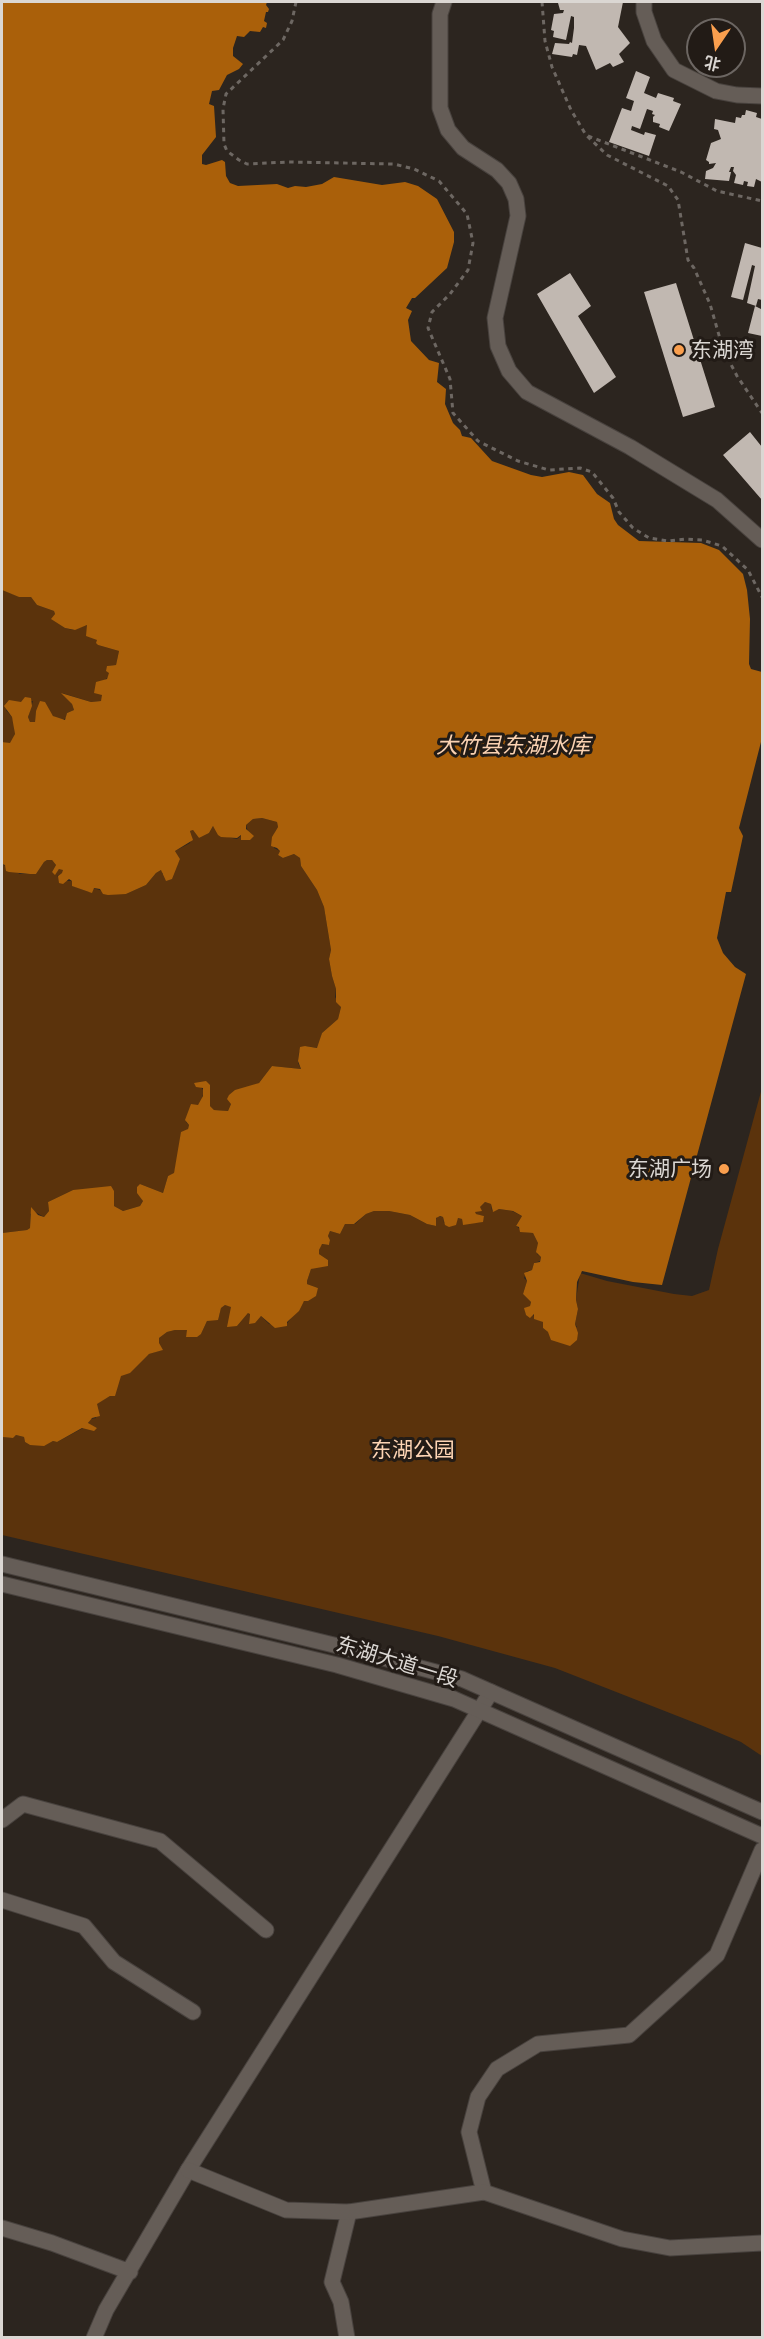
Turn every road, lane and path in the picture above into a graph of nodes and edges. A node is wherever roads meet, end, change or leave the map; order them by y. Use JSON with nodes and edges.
{"nodes":[{"id":1,"x":296,"y":2,"type":"edge"},
{"id":2,"x":444,"y":2,"type":"edge"},
{"id":3,"x":542,"y":2,"type":"edge"},
{"id":4,"x":644,"y":2,"type":"edge"},
{"id":5,"x":762,"y":96,"type":"edge"},
{"id":6,"x":586,"y":135,"type":"junction"},
{"id":7,"x":762,"y":201,"type":"edge"},
{"id":8,"x":762,"y":412,"type":"edge"},
{"id":9,"x":762,"y":540,"type":"edge"},
{"id":10,"x":762,"y":597,"type":"edge"},
{"id":11,"x":2,"y":1564,"type":"edge"},
{"id":12,"x":2,"y":1584,"type":"edge"},
{"id":13,"x":491,"y":1692,"type":"junction"},
{"id":14,"x":480,"y":1711,"type":"junction"},
{"id":15,"x":762,"y":1812,"type":"edge"},
{"id":16,"x":2,"y":1820,"type":"edge"},
{"id":17,"x":762,"y":1836,"type":"edge"},
{"id":18,"x":762,"y":1850,"type":"edge"},
{"id":19,"x":2,"y":1900,"type":"edge"},
{"id":20,"x":266,"y":1930,"type":"dead end"},
{"id":21,"x":193,"y":2012,"type":"dead end"},
{"id":22,"x":188,"y":2170,"type":"junction"},
{"id":23,"x":484,"y":2192,"type":"junction"},
{"id":24,"x":349,"y":2212,"type":"junction"},
{"id":25,"x":2,"y":2228,"type":"edge"},
{"id":26,"x":762,"y":2242,"type":"edge"},
{"id":27,"x":130,"y":2272,"type":"junction"},
{"id":28,"x":94,"y":2337,"type":"edge"},
{"id":29,"x":347,"y":2337,"type":"edge"}],
"edges":[{"from":1,"to":10,"type":"path"},
{"from":2,"to":9,"type":"street"},
{"from":3,"to":6,"type":"path"},
{"from":4,"to":5,"type":"street"},
{"from":6,"to":7,"type":"path"},
{"from":6,"to":8,"type":"path"},
{"from":11,"to":13,"type":"street","name":"东湖大道一段"},
{"from":12,"to":14,"type":"street","name":"东湖大道一段"},
{"from":13,"to":14,"type":"street"},
{"from":13,"to":15,"type":"street","name":"东湖大道一段"},
{"from":14,"to":17,"type":"street","name":"东湖大道一段"},
{"from":14,"to":22,"type":"street"},
{"from":16,"to":20,"type":"street"},
{"from":18,"to":23,"type":"street"},
{"from":19,"to":21,"type":"street"},
{"from":22,"to":24,"type":"street"},
{"from":22,"to":27,"type":"street"},
{"from":23,"to":24,"type":"street"},
{"from":23,"to":26,"type":"street"},
{"from":24,"to":29,"type":"street"},
{"from":25,"to":27,"type":"street"},
{"from":27,"to":28,"type":"street"}]}
